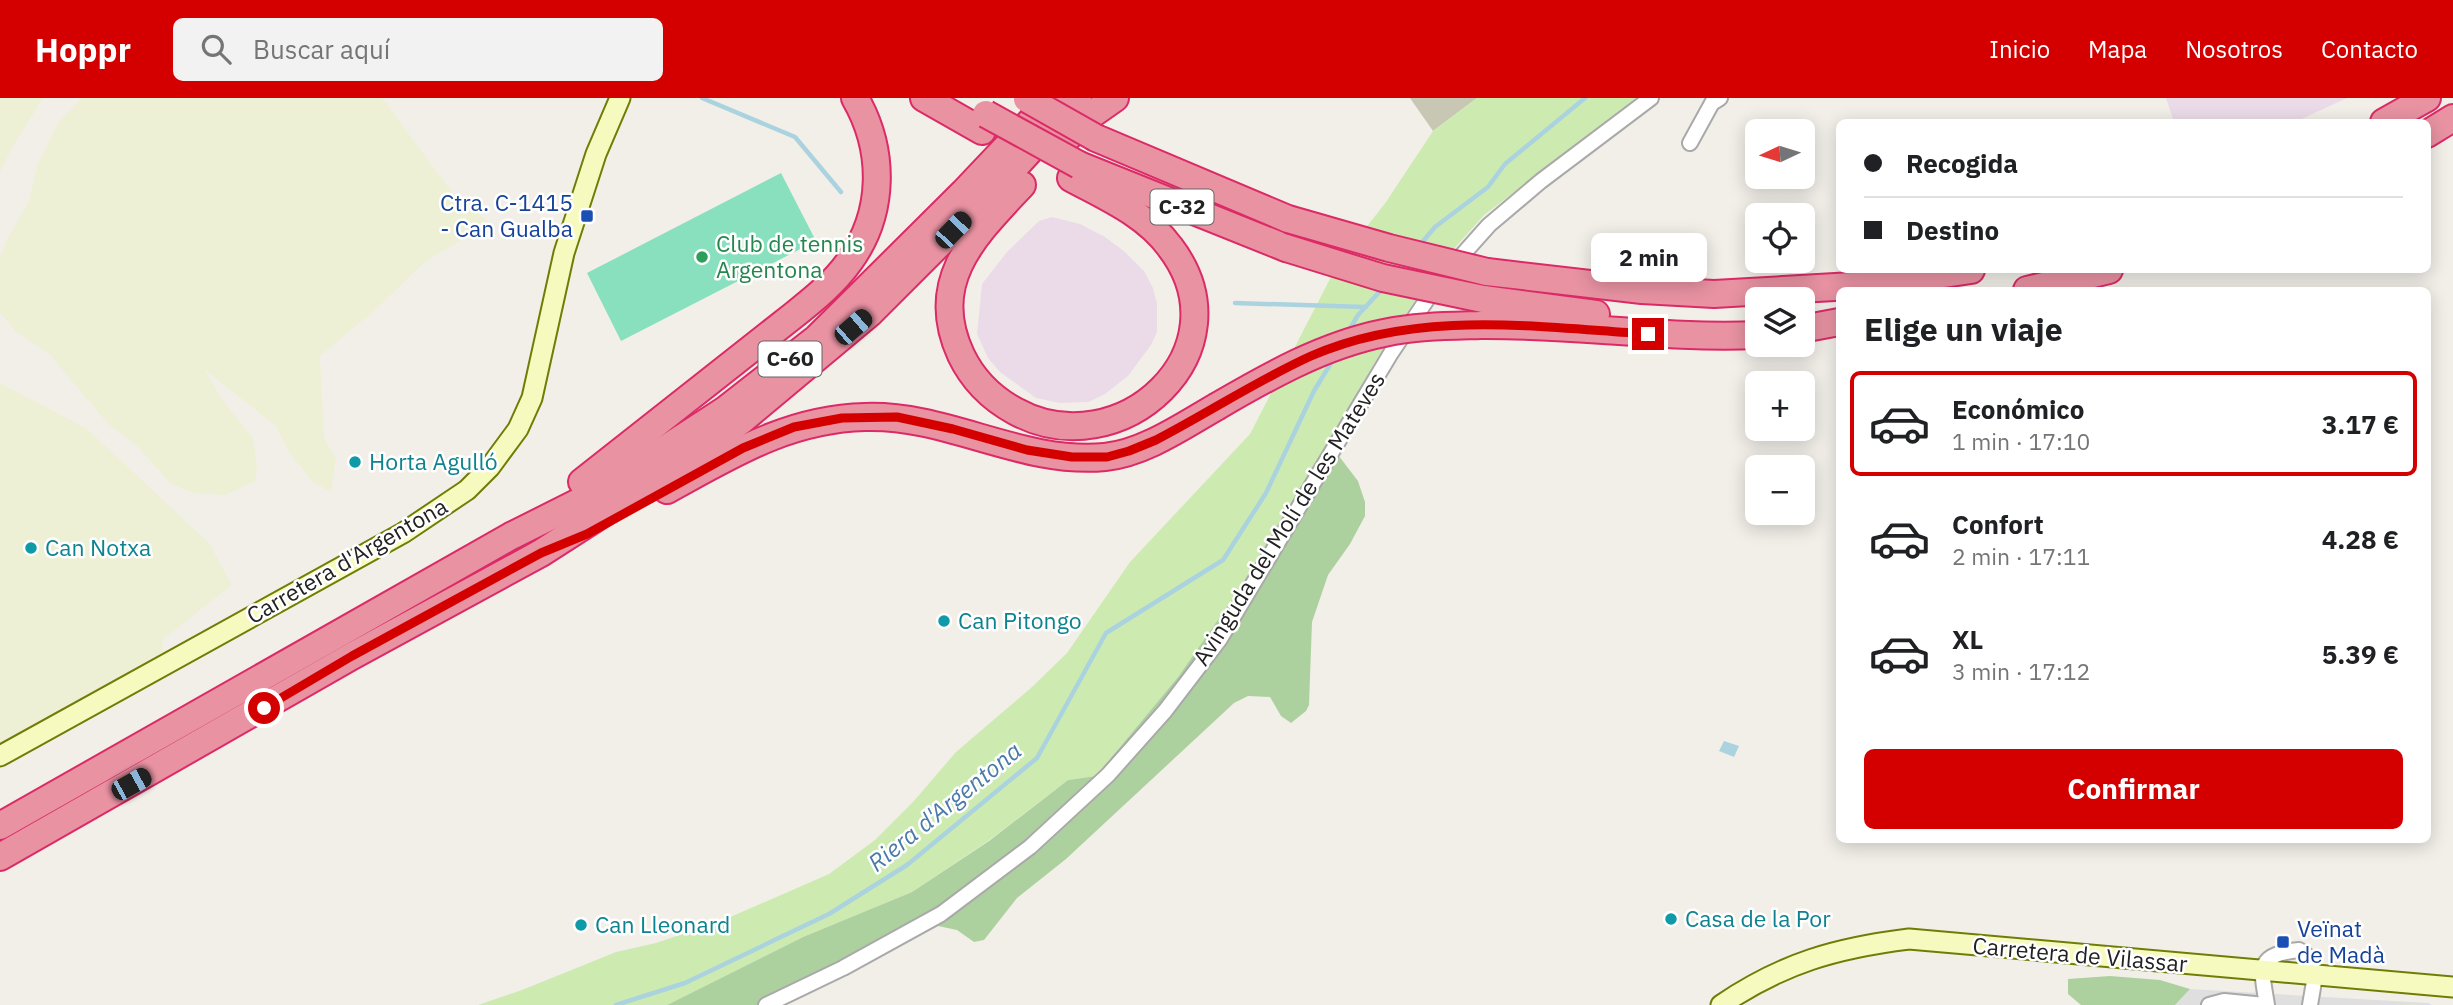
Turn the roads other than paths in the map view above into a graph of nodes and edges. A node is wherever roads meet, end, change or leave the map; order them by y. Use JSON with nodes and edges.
{"nodes":[{"id":1,"x":620,"y":98,"type":"edge"},
{"id":2,"x":855,"y":98,"type":"edge"},
{"id":3,"x":924,"y":98,"type":"edge"},
{"id":4,"x":960,"y":98,"type":"edge"},
{"id":5,"x":1026,"y":98,"type":"edge"},
{"id":6,"x":1053,"y":98,"type":"edge"},
{"id":7,"x":1059,"y":98,"type":"edge"},
{"id":8,"x":1078,"y":98,"type":"edge"},
{"id":9,"x":1089,"y":98,"type":"edge"},
{"id":10,"x":1115,"y":98,"type":"edge"},
{"id":11,"x":1651,"y":98,"type":"edge"},
{"id":12,"x":1720,"y":98,"type":"edge"},
{"id":13,"x":2427,"y":98,"type":"edge"},
{"id":14,"x":2453,"y":118,"type":"edge"},
{"id":15,"x":2389,"y":119,"type":"edge"},
{"id":16,"x":984,"y":122,"type":"junction"},
{"id":17,"x":1038,"y":129,"type":"junction"},
{"id":18,"x":2431,"y":132,"type":"edge"},
{"id":19,"x":1690,"y":143,"type":"dead end"},
{"id":20,"x":1075,"y":171,"type":"junction"},
{"id":21,"x":1951,"y":273,"type":"edge"},
{"id":22,"x":2097,"y":273,"type":"edge"},
{"id":23,"x":2039,"y":287,"type":"edge"},
{"id":24,"x":1482,"y":312,"type":"junction"},
{"id":25,"x":1815,"y":320,"type":"edge"},
{"id":26,"x":1836,"y":320,"type":"edge"},
{"id":27,"x":1836,"y":321,"type":"edge"},
{"id":28,"x":1745,"y":323,"type":"edge"},
{"id":29,"x":1815,"y":326,"type":"edge"},
{"id":30,"x":1745,"y":336,"type":"edge"},
{"id":31,"x":511,"y":536,"type":"junction"},
{"id":32,"x":541,"y":553,"type":"junction"},
{"id":33,"x":0,"y":756,"type":"edge"},
{"id":34,"x":0,"y":826,"type":"edge"},
{"id":35,"x":0,"y":857,"type":"edge"},
{"id":36,"x":2262,"y":971,"type":"junction"},
{"id":37,"x":2315,"y":976,"type":"junction"},
{"id":38,"x":2453,"y":987,"type":"edge"},
{"id":39,"x":766,"y":1005,"type":"edge"},
{"id":40,"x":1721,"y":1005,"type":"edge"},
{"id":41,"x":2209,"y":1005,"type":"edge"},
{"id":42,"x":2266,"y":1005,"type":"edge"},
{"id":43,"x":2310,"y":1005,"type":"edge"}],
"edges":[{"from":1,"to":33,"type":"street","name":"Carretera d'Argentona"},
{"from":2,"to":31,"type":"highway"},
{"from":3,"to":16,"type":"highway"},
{"from":4,"to":16,"type":"highway","number":"C-32"},
{"from":5,"to":21,"type":"highway","number":"C-32","bridge":true},
{"from":6,"to":17,"type":"highway"},
{"from":7,"to":17,"type":"highway","number":"C-60"},
{"from":8,"to":17,"type":"highway"},
{"from":9,"to":17,"type":"highway"},
{"from":10,"to":20,"type":"highway"},
{"from":11,"to":39,"type":"street","name":"Avinguda del Molí de les Mateves"},
{"from":12,"to":19,"type":"street"},
{"from":13,"to":15,"type":"highway"},
{"from":14,"to":18,"type":"highway"},
{"from":16,"to":20,"type":"highway","number":"C-32","bridge":true},
{"from":17,"to":31,"type":"highway","number":"C-60"},
{"from":17,"to":32,"type":"highway","number":"C-60"},
{"from":20,"to":24,"type":"highway","number":"C-32","bridge":true},
{"from":22,"to":23,"type":"highway"},
{"from":24,"to":28,"type":"highway","number":"C-32"},
{"from":24,"to":30,"type":"highway"},
{"from":24,"to":32,"type":"highway","bridge":true},
{"from":25,"to":26,"type":"highway"},
{"from":27,"to":29,"type":"highway"},
{"from":31,"to":34,"type":"highway","number":"C-60"},
{"from":32,"to":35,"type":"highway","number":"C-60"},
{"from":36,"to":37,"type":"street","name":"Carretera de Vilassar"},
{"from":36,"to":40,"type":"street","name":"Carretera de Vilassar"},
{"from":36,"to":42,"type":"street"},
{"from":37,"to":38,"type":"street","name":"Carretera de Vilassar"},
{"from":37,"to":43,"type":"street"},
{"from":41,"to":42,"type":"street"}]}
